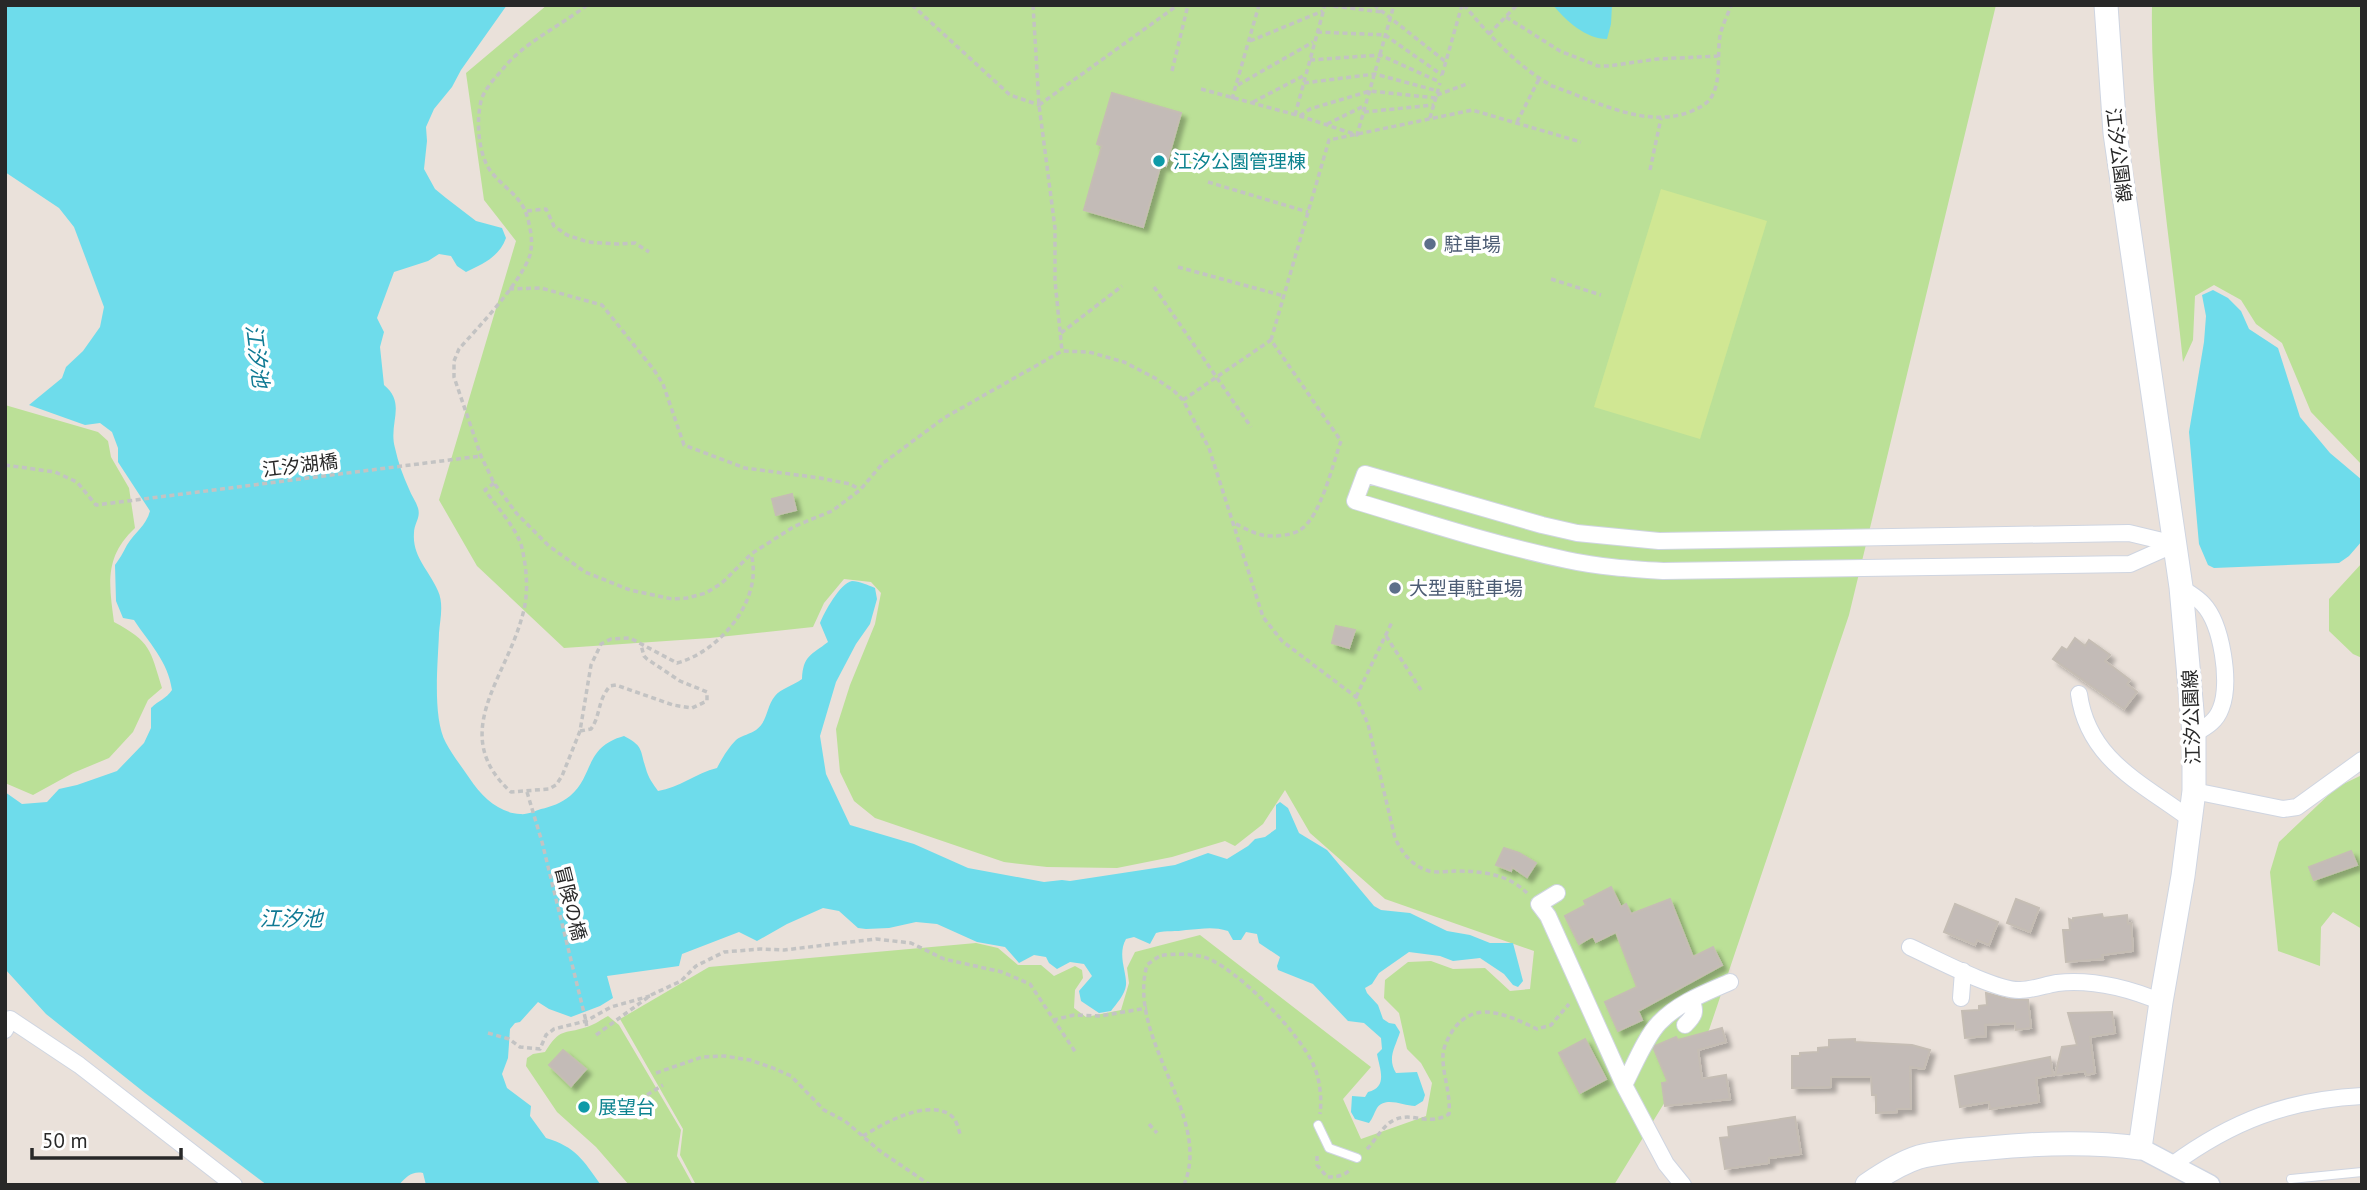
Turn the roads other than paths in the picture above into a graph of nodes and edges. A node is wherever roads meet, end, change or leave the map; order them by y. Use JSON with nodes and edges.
{"nodes":[{"id":1,"x":2106,"y":5,"type":"edge"},
{"id":2,"x":2175,"y":544,"type":"junction"},
{"id":3,"x":2181,"y":587,"type":"junction"},
{"id":4,"x":2079,"y":694,"type":"dead end"},
{"id":5,"x":2194,"y":734,"type":"junction"},
{"id":6,"x":2362,"y":760,"type":"edge"},
{"id":7,"x":2194,"y":791,"type":"junction"},
{"id":8,"x":2190,"y":819,"type":"junction"},
{"id":9,"x":1557,"y":893,"type":"dead end"},
{"id":10,"x":1910,"y":947,"type":"dead end"},
{"id":11,"x":1963,"y":971,"type":"junction"},
{"id":12,"x":1730,"y":982,"type":"dead end"},
{"id":13,"x":1961,"y":998,"type":"dead end"},
{"id":14,"x":1691,"y":1000,"type":"junction"},
{"id":15,"x":2161,"y":1002,"type":"junction"},
{"id":16,"x":1685,"y":1025,"type":"dead end"},
{"id":17,"x":5,"y":1030,"type":"edge"},
{"id":18,"x":1624,"y":1085,"type":"junction"},
{"id":19,"x":2362,"y":1096,"type":"edge"},
{"id":20,"x":1318,"y":1125,"type":"road end"},
{"id":21,"x":2140,"y":1148,"type":"junction"},
{"id":22,"x":1357,"y":1158,"type":"road end"},
{"id":23,"x":2172,"y":1165,"type":"junction"},
{"id":24,"x":2362,"y":1172,"type":"edge"},
{"id":25,"x":2291,"y":1179,"type":"dead end"},
{"id":26,"x":234,"y":1185,"type":"edge"},
{"id":27,"x":1683,"y":1185,"type":"edge"},
{"id":28,"x":1867,"y":1185,"type":"edge"},
{"id":29,"x":2210,"y":1185,"type":"edge"}],
"edges":[{"from":1,"to":2,"type":"main road","name":"江汐公園線"},
{"from":2,"to":2,"type":"street"},
{"from":2,"to":3,"type":"main road","name":"江汐公園線"},
{"from":3,"to":5,"type":"main road","name":"江汐公園線"},
{"from":3,"to":5,"type":"street"},
{"from":4,"to":8,"type":"street"},
{"from":5,"to":7,"type":"main road","name":"江汐公園線"},
{"from":6,"to":7,"type":"street"},
{"from":7,"to":8,"type":"main road","name":"江汐公園線"},
{"from":8,"to":15,"type":"main road","name":"江汐公園線"},
{"from":9,"to":18,"type":"street"},
{"from":10,"to":11,"type":"street"},
{"from":11,"to":13,"type":"street"},
{"from":11,"to":15,"type":"street"},
{"from":12,"to":14,"type":"street"},
{"from":14,"to":16,"type":"street"},
{"from":14,"to":18,"type":"street"},
{"from":15,"to":21,"type":"main road","name":"江汐公園線"},
{"from":17,"to":26,"type":"street"},
{"from":18,"to":27,"type":"street"},
{"from":19,"to":23,"type":"street"},
{"from":20,"to":22,"type":"lane"},
{"from":21,"to":23,"type":"street"},
{"from":21,"to":28,"type":"main road"},
{"from":23,"to":29,"type":"street"},
{"from":24,"to":25,"type":"lane"}]}
